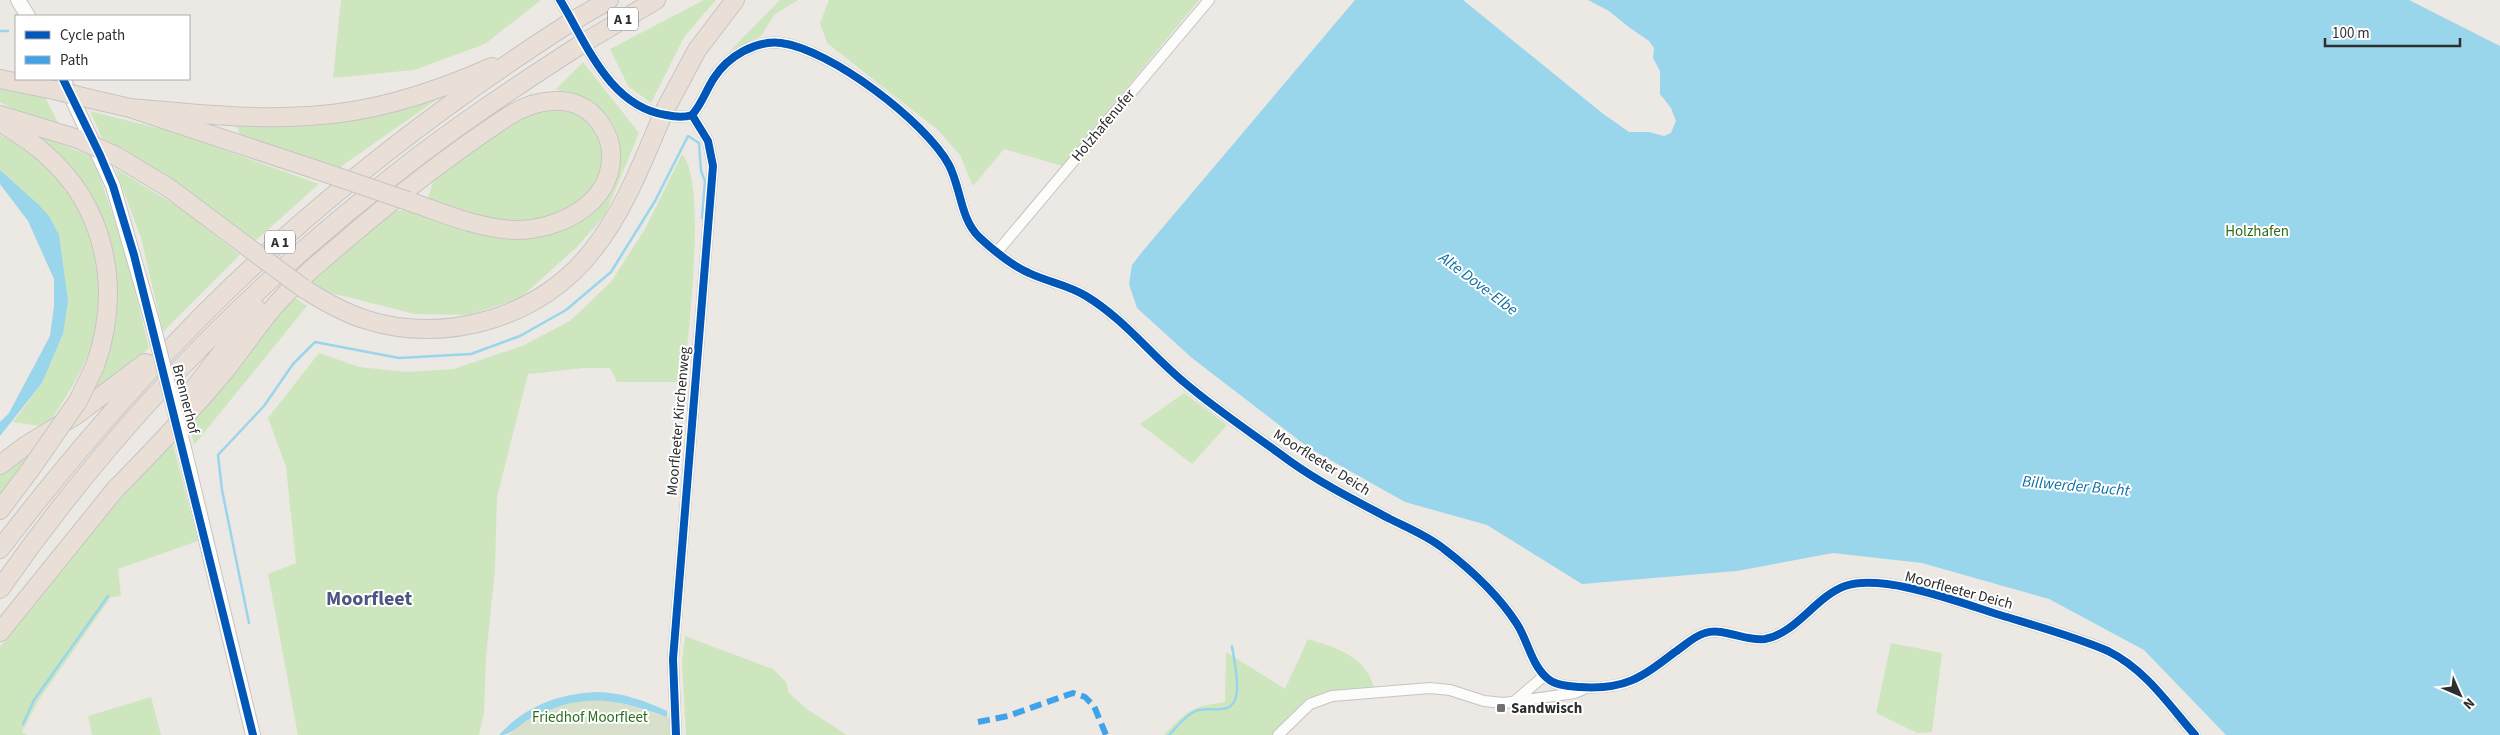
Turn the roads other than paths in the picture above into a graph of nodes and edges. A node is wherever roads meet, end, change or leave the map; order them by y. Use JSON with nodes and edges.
{"nodes":[{"id":1,"x":18,"y":0,"type":"edge"},
{"id":2,"x":560,"y":0,"type":"edge"},
{"id":3,"x":609,"y":0,"type":"edge"},
{"id":4,"x":656,"y":0,"type":"edge"},
{"id":5,"x":735,"y":0,"type":"edge"},
{"id":6,"x":1209,"y":0,"type":"edge"},
{"id":7,"x":27,"y":15,"type":"edge"},
{"id":8,"x":527,"y":51,"type":"junction"},
{"id":9,"x":0,"y":79,"type":"edge"},
{"id":10,"x":59,"y":84,"type":"edge"},
{"id":11,"x":130,"y":108,"type":"junction"},
{"id":12,"x":0,"y":114,"type":"edge"},
{"id":13,"x":692,"y":116,"type":"junction"},
{"id":14,"x":0,"y":122,"type":"edge"},
{"id":15,"x":997,"y":252,"type":"junction"},
{"id":16,"x":291,"y":261,"type":"junction"},
{"id":17,"x":192,"y":326,"type":"junction"},
{"id":18,"x":0,"y":465,"type":"edge"},
{"id":19,"x":111,"y":494,"type":"junction"},
{"id":20,"x":0,"y":510,"type":"edge"},
{"id":21,"x":0,"y":549,"type":"edge"},
{"id":22,"x":0,"y":589,"type":"edge"},
{"id":23,"x":0,"y":632,"type":"edge"},
{"id":24,"x":1544,"y":676,"type":"junction"},
{"id":25,"x":1589,"y":688,"type":"junction"},
{"id":26,"x":1516,"y":701,"type":"junction"},
{"id":27,"x":253,"y":735,"type":"edge"},
{"id":28,"x":676,"y":735,"type":"edge"},
{"id":29,"x":1278,"y":735,"type":"edge"},
{"id":30,"x":2195,"y":735,"type":"edge"}],
"edges":[{"from":1,"to":7,"type":"street"},
{"from":2,"to":13,"type":"street"},
{"from":3,"to":8,"type":"highway","number":"A 1"},
{"from":4,"to":16,"type":"highway","number":"A 1"},
{"from":5,"to":12,"type":"highway","bridge":true},
{"from":6,"to":15,"type":"street","name":"Holzhafenufer"},
{"from":8,"to":11,"type":"highway"},
{"from":8,"to":17,"type":"highway","number":"A 1"},
{"from":9,"to":10,"type":"highway"},
{"from":10,"to":11,"type":"highway","bridge":true},
{"from":10,"to":27,"type":"street","name":"Brennerhof","bridge":true},
{"from":11,"to":19,"type":"highway","bridge":true},
{"from":13,"to":15,"type":"street","name":"Moorfleeter Deich"},
{"from":13,"to":28,"type":"street","name":"Moorfleeter Kirchenweg"},
{"from":14,"to":20,"type":"highway","bridge":true},
{"from":15,"to":24,"type":"street","name":"Moorfleeter Deich"},
{"from":16,"to":19,"type":"highway"},
{"from":16,"to":22,"type":"highway","number":"A 1"},
{"from":17,"to":18,"type":"highway"},
{"from":17,"to":21,"type":"highway","number":"A 1"},
{"from":19,"to":23,"type":"highway"},
{"from":24,"to":25,"type":"street","name":"Moorfleeter Deich"},
{"from":24,"to":26,"type":"street"},
{"from":25,"to":26,"type":"street"},
{"from":25,"to":30,"type":"street","name":"Moorfleeter Deich"},
{"from":26,"to":29,"type":"street"}]}
